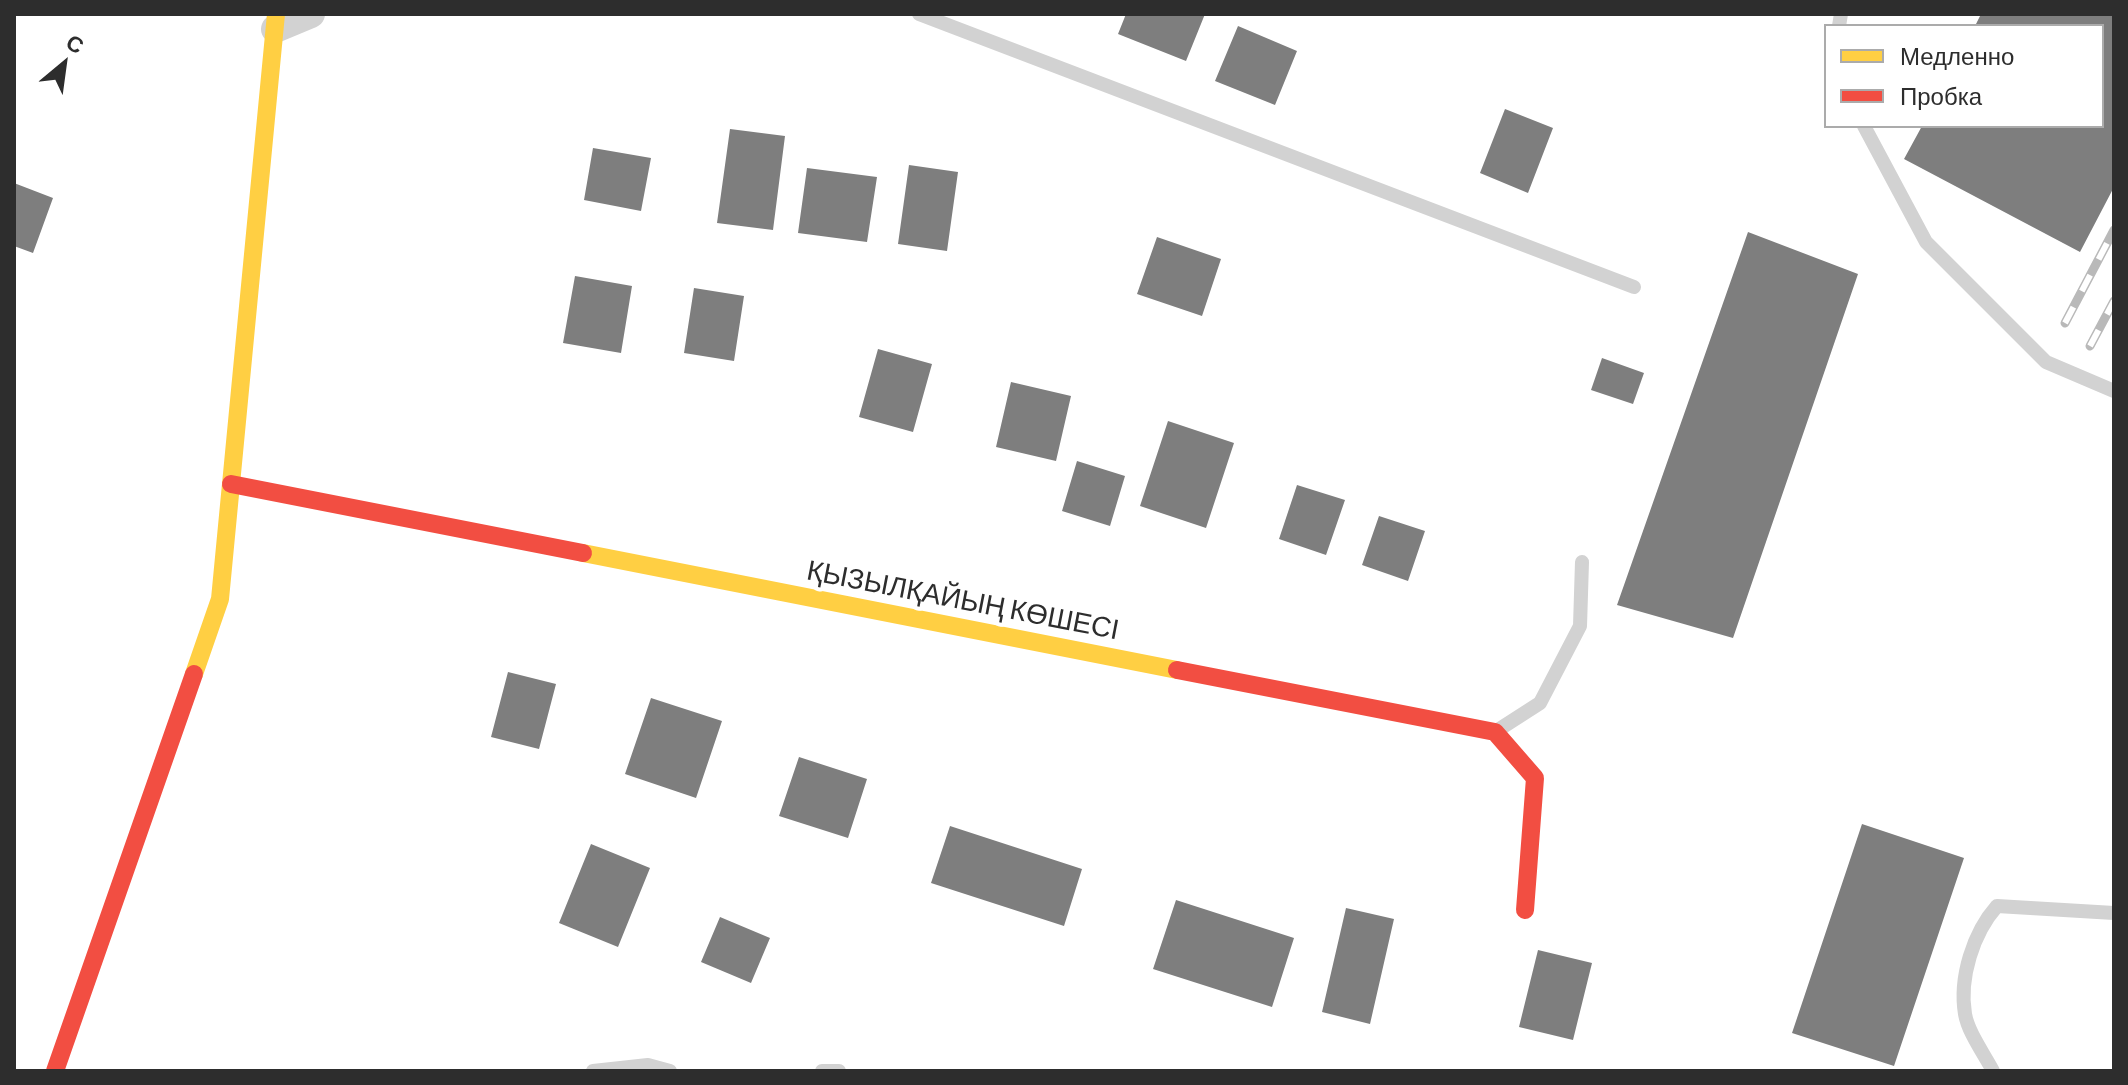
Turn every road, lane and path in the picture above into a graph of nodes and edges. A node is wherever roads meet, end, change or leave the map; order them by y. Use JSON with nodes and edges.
{"nodes":[{"id":1,"x":311,"y":14,"type":"edge"},
{"id":2,"x":919,"y":14,"type":"edge"},
{"id":3,"x":276,"y":22,"type":"edge"},
{"id":4,"x":1865,"y":128,"type":"edge"},
{"id":5,"x":1634,"y":287,"type":"dead end"},
{"id":6,"x":2114,"y":391,"type":"edge"},
{"id":7,"x":231,"y":484,"type":"junction"},
{"id":8,"x":1582,"y":562,"type":"dead end"},
{"id":9,"x":1495,"y":732,"type":"junction"},
{"id":10,"x":1525,"y":910,"type":"dead end"},
{"id":11,"x":2114,"y":913,"type":"edge"},
{"id":12,"x":55,"y":1071,"type":"edge"},
{"id":13,"x":593,"y":1071,"type":"edge"},
{"id":14,"x":670,"y":1071,"type":"edge"},
{"id":15,"x":822,"y":1071,"type":"edge"},
{"id":16,"x":839,"y":1071,"type":"edge"},
{"id":17,"x":1993,"y":1071,"type":"edge"}],
"edges":[{"from":1,"to":3,"type":"street"},
{"from":2,"to":5,"type":"lane"},
{"from":3,"to":7,"type":"street"},
{"from":4,"to":6,"type":"lane"},
{"from":7,"to":9,"type":"street","name":"ҚЫЗЫЛҚАЙЫҢ КӨШЕСІ"},
{"from":7,"to":12,"type":"street"},
{"from":8,"to":9,"type":"lane"},
{"from":9,"to":10,"type":"street"},
{"from":11,"to":17,"type":"lane"},
{"from":13,"to":14,"type":"lane"},
{"from":15,"to":16,"type":"lane"}]}
